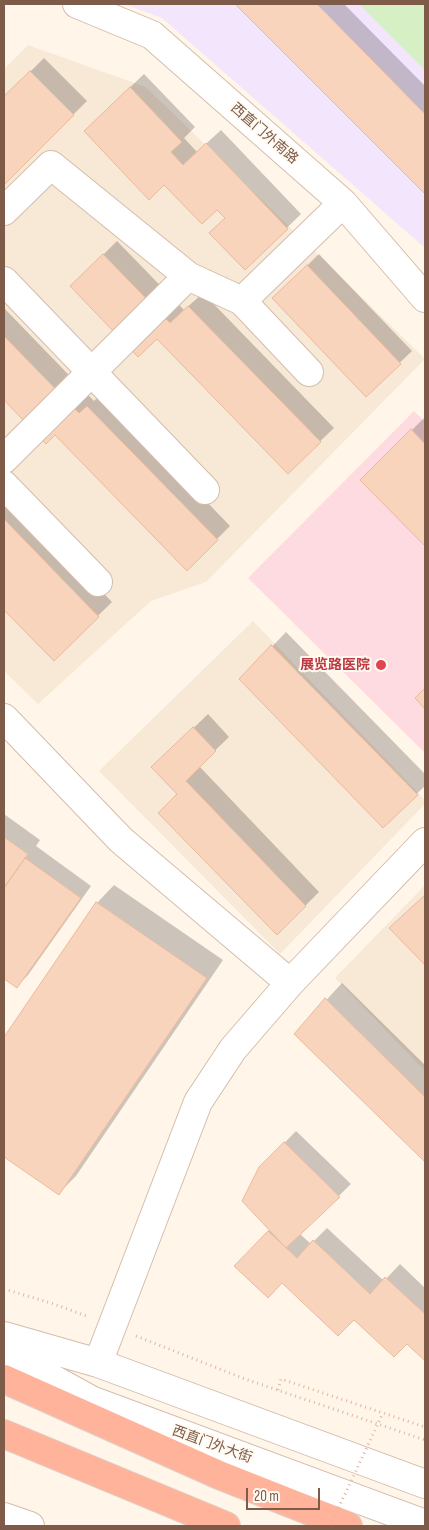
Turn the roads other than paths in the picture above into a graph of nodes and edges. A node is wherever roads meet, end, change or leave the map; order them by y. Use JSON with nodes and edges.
{"nodes":[{"id":1,"x":77,"y":4,"type":"edge"},
{"id":2,"x":343,"y":203,"type":"junction"},
{"id":3,"x":4,"y":211,"type":"edge"},
{"id":4,"x":188,"y":276,"type":"junction"},
{"id":5,"x":4,"y":282,"type":"edge"},
{"id":6,"x":425,"y":298,"type":"edge"},
{"id":7,"x":242,"y":301,"type":"junction"},
{"id":8,"x":91,"y":372,"type":"junction"},
{"id":9,"x":309,"y":372,"type":"dead end"},
{"id":10,"x":4,"y":459,"type":"edge"},
{"id":11,"x":4,"y":485,"type":"edge"},
{"id":12,"x":205,"y":490,"type":"dead end"},
{"id":13,"x":98,"y":582,"type":"dead end"},
{"id":14,"x":4,"y":718,"type":"edge"},
{"id":15,"x":425,"y":842,"type":"edge"},
{"id":16,"x":290,"y":984,"type":"junction"},
{"id":17,"x":4,"y":1336,"type":"edge"},
{"id":18,"x":4,"y":1352,"type":"edge"},
{"id":19,"x":98,"y":1363,"type":"junction"},
{"id":20,"x":4,"y":1379,"type":"edge"},
{"id":21,"x":4,"y":1434,"type":"edge"},
{"id":22,"x":425,"y":1484,"type":"edge"},
{"id":23,"x":4,"y":1517,"type":"edge"},
{"id":24,"x":425,"y":1524,"type":"edge"},
{"id":25,"x":30,"y":1526,"type":"edge"},
{"id":26,"x":226,"y":1526,"type":"edge"},
{"id":27,"x":348,"y":1526,"type":"edge"}],
"edges":[{"from":1,"to":2,"type":"street","name":"西直门外南路"},
{"from":2,"to":6,"type":"street","name":"西直门外南路"},
{"from":2,"to":7,"type":"street"},
{"from":3,"to":4,"type":"street"},
{"from":4,"to":7,"type":"street"},
{"from":4,"to":8,"type":"street"},
{"from":5,"to":8,"type":"street"},
{"from":7,"to":9,"type":"street"},
{"from":8,"to":10,"type":"street"},
{"from":8,"to":12,"type":"street"},
{"from":11,"to":13,"type":"street"},
{"from":14,"to":16,"type":"street"},
{"from":15,"to":16,"type":"street"},
{"from":16,"to":19,"type":"street"},
{"from":17,"to":19,"type":"street"},
{"from":18,"to":24,"type":"street","name":"西直门外大街"},
{"from":19,"to":22,"type":"street"},
{"from":20,"to":27,"type":"highway","name":"西直门外大街"},
{"from":21,"to":26,"type":"highway"},
{"from":23,"to":25,"type":"street"}]}
